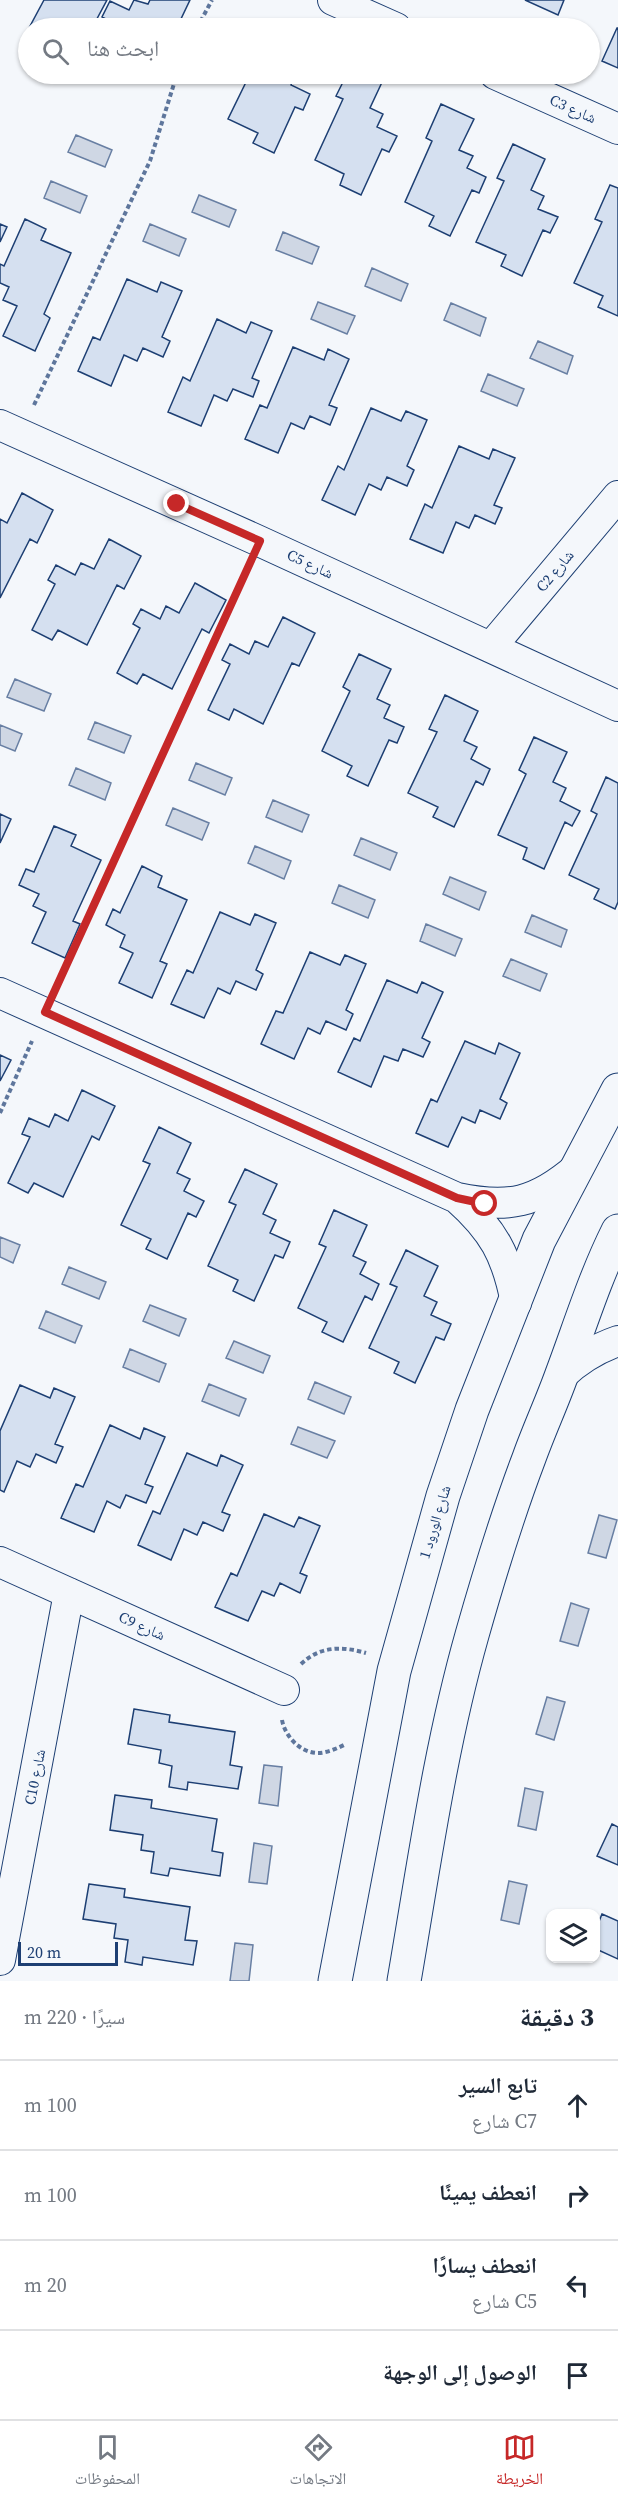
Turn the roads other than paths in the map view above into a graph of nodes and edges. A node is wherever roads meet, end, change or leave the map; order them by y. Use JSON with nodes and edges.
{"nodes":[{"id":1,"x":333,"y":0,"type":"edge"},
{"id":2,"x":374,"y":18,"type":"edge"},
{"id":3,"x":517,"y":84,"type":"edge"},
{"id":4,"x":618,"y":129,"type":"edge"},
{"id":5,"x":10,"y":430,"type":"edge"},
{"id":6,"x":618,"y":496,"type":"edge"},
{"id":7,"x":491,"y":646,"type":"junction"},
{"id":8,"x":618,"y":706,"type":"edge"},
{"id":9,"x":0,"y":993,"type":"edge"},
{"id":10,"x":618,"y":1090,"type":"edge"},
{"id":11,"x":577,"y":1168,"type":"junction"},
{"id":12,"x":457,"y":1198,"type":"junction"},
{"id":13,"x":618,"y":1231,"type":"edge"},
{"id":14,"x":516,"y":1303,"type":"junction"},
{"id":15,"x":618,"y":1341,"type":"edge"},
{"id":16,"x":562,"y":1375,"type":"junction"},
{"id":17,"x":0,"y":1562,"type":"edge"},
{"id":18,"x":69,"y":1593,"type":"junction"},
{"id":19,"x":285,"y":1690,"type":"road end"},
{"id":20,"x":0,"y":1960,"type":"edge"},
{"id":21,"x":335,"y":1981,"type":"edge"},
{"id":22,"x":404,"y":1981,"type":"edge"}],
"edges":[{"from":1,"to":2,"type":"street"},
{"from":3,"to":4,"type":"street","name":"C3 شارع"},
{"from":5,"to":7,"type":"street","name":"C5 شارع"},
{"from":6,"to":7,"type":"street","name":"C2 شارع"},
{"from":7,"to":8,"type":"street","name":"C5 شارع"},
{"from":9,"to":12,"type":"street"},
{"from":10,"to":11,"type":"street","name":"شارع الورود 1"},
{"from":11,"to":12,"type":"street"},
{"from":11,"to":14,"type":"street","name":"شارع الورود 1"},
{"from":12,"to":14,"type":"street"},
{"from":13,"to":16,"type":"street"},
{"from":14,"to":21,"type":"street","name":"شارع الورود 1"},
{"from":15,"to":16,"type":"street"},
{"from":16,"to":22,"type":"street"},
{"from":17,"to":18,"type":"street","name":"C9 شارع"},
{"from":18,"to":19,"type":"street","name":"C9 شارع"},
{"from":18,"to":20,"type":"street","name":"C10 شارع"}]}
